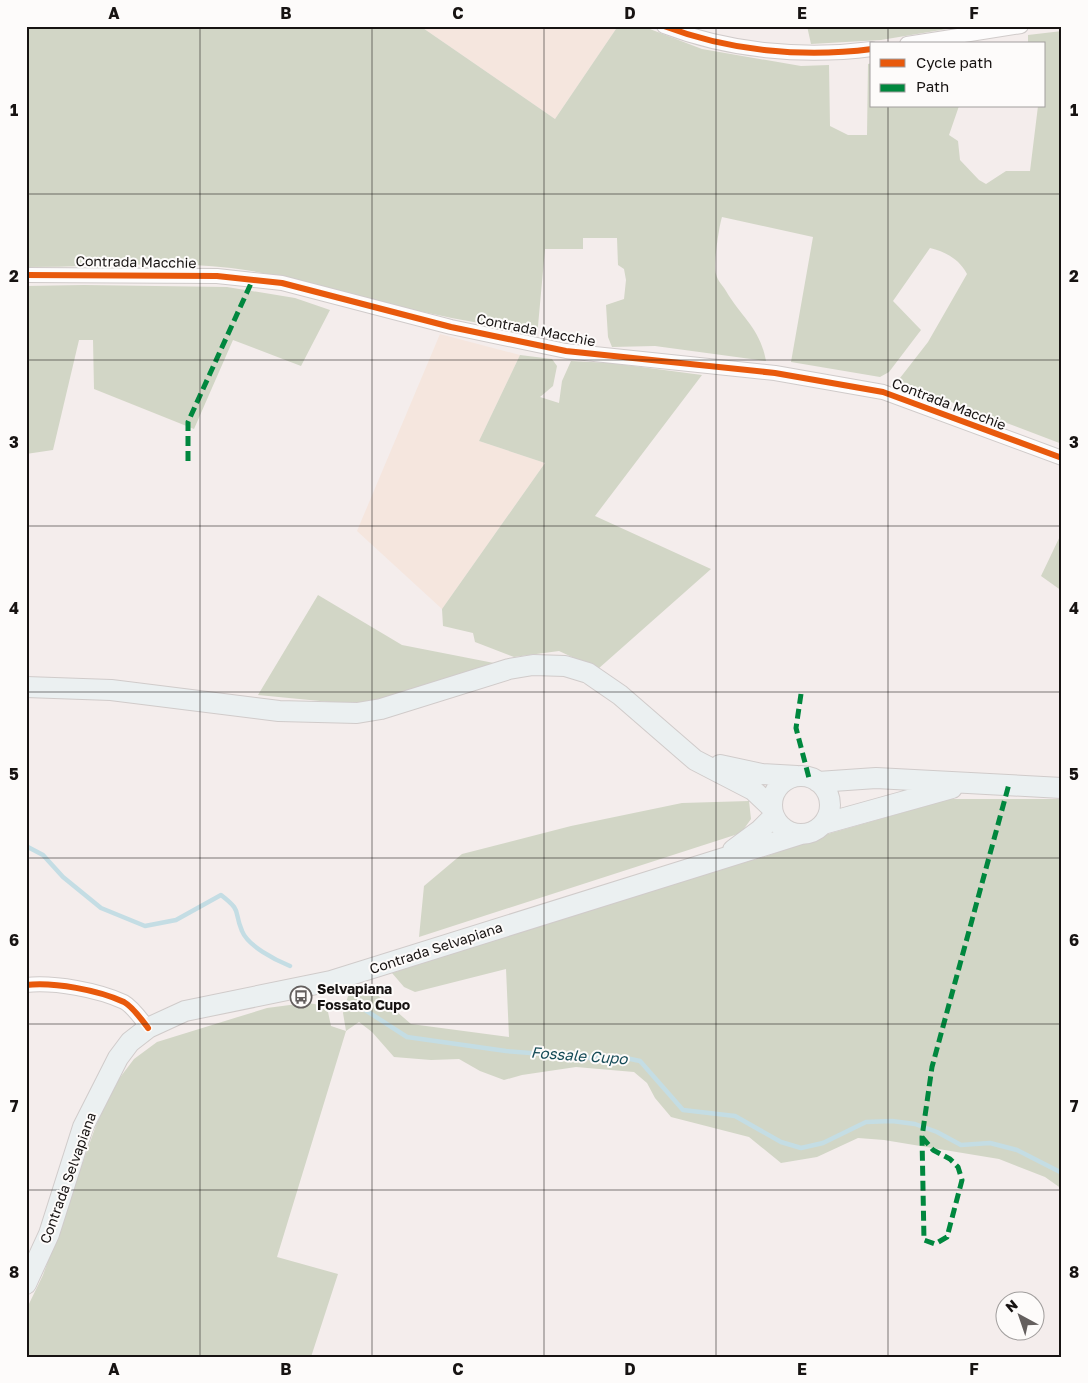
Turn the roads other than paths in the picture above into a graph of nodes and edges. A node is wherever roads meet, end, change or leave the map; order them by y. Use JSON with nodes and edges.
{"nodes":[{"id":1,"x":664,"y":26,"type":"edge"},
{"id":2,"x":1021,"y":26,"type":"edge"},
{"id":3,"x":921,"y":42,"type":"edge"},
{"id":4,"x":870,"y":49,"type":"edge"},
{"id":5,"x":26,"y":275,"type":"edge"},
{"id":6,"x":1062,"y":458,"type":"edge"},
{"id":7,"x":26,"y":687,"type":"edge"},
{"id":8,"x":695,"y":760,"type":"junction"},
{"id":9,"x":799,"y":776,"type":"junction"},
{"id":10,"x":818,"y":782,"type":"junction"},
{"id":11,"x":976,"y":782,"type":"junction"},
{"id":12,"x":1062,"y":788,"type":"edge"},
{"id":13,"x":773,"y":812,"type":"junction"},
{"id":14,"x":823,"y":824,"type":"junction"},
{"id":15,"x":801,"y":834,"type":"junction"},
{"id":16,"x":721,"y":858,"type":"junction"},
{"id":17,"x":26,"y":985,"type":"edge"},
{"id":18,"x":148,"y":1028,"type":"junction"},
{"id":19,"x":26,"y":1284,"type":"edge"}],
"edges":[{"from":1,"to":4,"type":"street"},
{"from":2,"to":3,"type":"street"},
{"from":5,"to":6,"type":"street","name":"Contrada Macchie"},
{"from":7,"to":8,"type":"main road"},
{"from":8,"to":9,"type":"main road"},
{"from":8,"to":13,"type":"main road"},
{"from":9,"to":10,"type":"main road"},
{"from":9,"to":13,"type":"main road"},
{"from":10,"to":11,"type":"main road"},
{"from":10,"to":14,"type":"main road"},
{"from":11,"to":12,"type":"main road"},
{"from":11,"to":14,"type":"main road"},
{"from":13,"to":15,"type":"main road"},
{"from":13,"to":16,"type":"main road","name":"Contrada Selvapiana"},
{"from":14,"to":15,"type":"main road"},
{"from":15,"to":16,"type":"main road","name":"Contrada Selvapiana"},
{"from":16,"to":18,"type":"main road","name":"Contrada Selvapiana"},
{"from":17,"to":18,"type":"street"},
{"from":18,"to":19,"type":"main road","name":"Contrada Selvapiana"}]}
